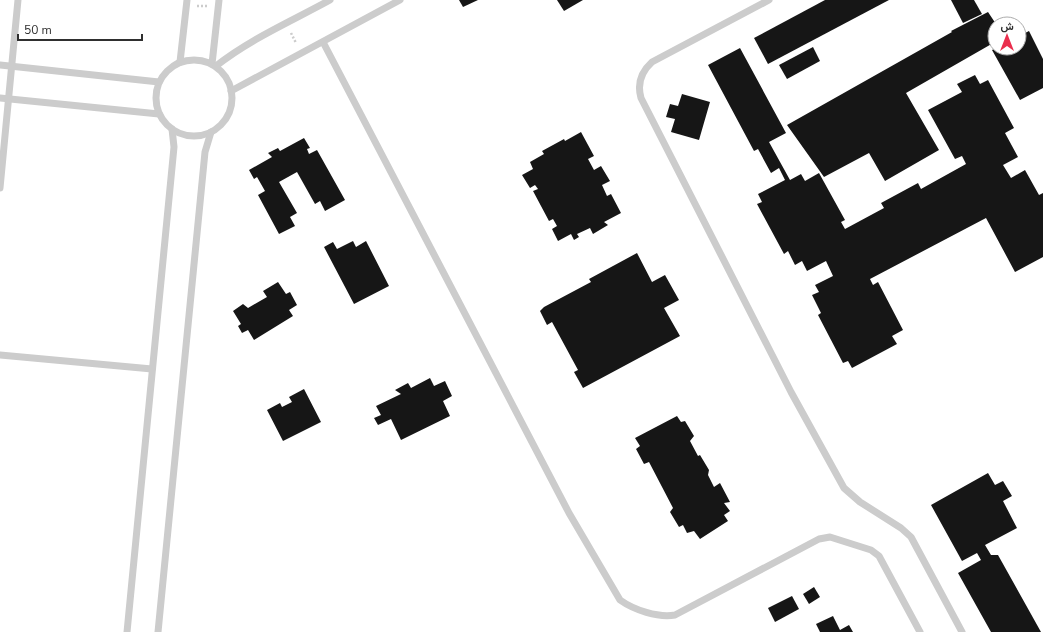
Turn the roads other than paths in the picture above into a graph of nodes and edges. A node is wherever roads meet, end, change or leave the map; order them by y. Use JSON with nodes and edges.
{"nodes":[{"id":1,"x":18,"y":0,"type":"edge"},
{"id":2,"x":330,"y":0,"type":"edge"},
{"id":3,"x":400,"y":0,"type":"edge"},
{"id":4,"x":769,"y":0,"type":"edge"},
{"id":5,"x":187,"y":3,"type":"edge"},
{"id":6,"x":219,"y":3,"type":"edge"},
{"id":7,"x":323,"y":42,"type":"junction"},
{"id":8,"x":180,"y":62,"type":"junction"},
{"id":9,"x":0,"y":65,"type":"edge"},
{"id":10,"x":214,"y":65,"type":"junction"},
{"id":11,"x":11,"y":66,"type":"junction"},
{"id":12,"x":159,"y":82,"type":"junction"},
{"id":13,"x":231,"y":91,"type":"junction"},
{"id":14,"x":0,"y":98,"type":"edge"},
{"id":15,"x":8,"y":98,"type":"junction"},
{"id":16,"x":160,"y":114,"type":"junction"},
{"id":17,"x":172,"y":128,"type":"junction"},
{"id":18,"x":211,"y":132,"type":"junction"},
{"id":19,"x":0,"y":188,"type":"edge"},
{"id":20,"x":0,"y":355,"type":"edge"},
{"id":21,"x":152,"y":369,"type":"junction"},
{"id":22,"x":127,"y":632,"type":"edge"},
{"id":23,"x":158,"y":632,"type":"edge"},
{"id":24,"x":920,"y":632,"type":"edge"},
{"id":25,"x":962,"y":632,"type":"edge"}],
"edges":[{"from":1,"to":11,"type":"lane"},
{"from":2,"to":10,"type":"lane"},
{"from":3,"to":7,"type":"lane"},
{"from":4,"to":25,"type":"lane"},
{"from":5,"to":8,"type":"lane"},
{"from":6,"to":10,"type":"lane"},
{"from":7,"to":13,"type":"lane"},
{"from":7,"to":24,"type":"lane"},
{"from":8,"to":10,"type":"lane"},
{"from":8,"to":12,"type":"lane"},
{"from":9,"to":11,"type":"lane"},
{"from":10,"to":13,"type":"lane"},
{"from":11,"to":12,"type":"lane"},
{"from":11,"to":15,"type":"lane"},
{"from":12,"to":16,"type":"lane"},
{"from":13,"to":18,"type":"lane"},
{"from":14,"to":15,"type":"lane"},
{"from":15,"to":16,"type":"lane"},
{"from":15,"to":19,"type":"lane"},
{"from":16,"to":17,"type":"lane"},
{"from":17,"to":18,"type":"lane"},
{"from":17,"to":21,"type":"lane"},
{"from":18,"to":23,"type":"lane"},
{"from":20,"to":21,"type":"lane"},
{"from":21,"to":22,"type":"lane"}]}
